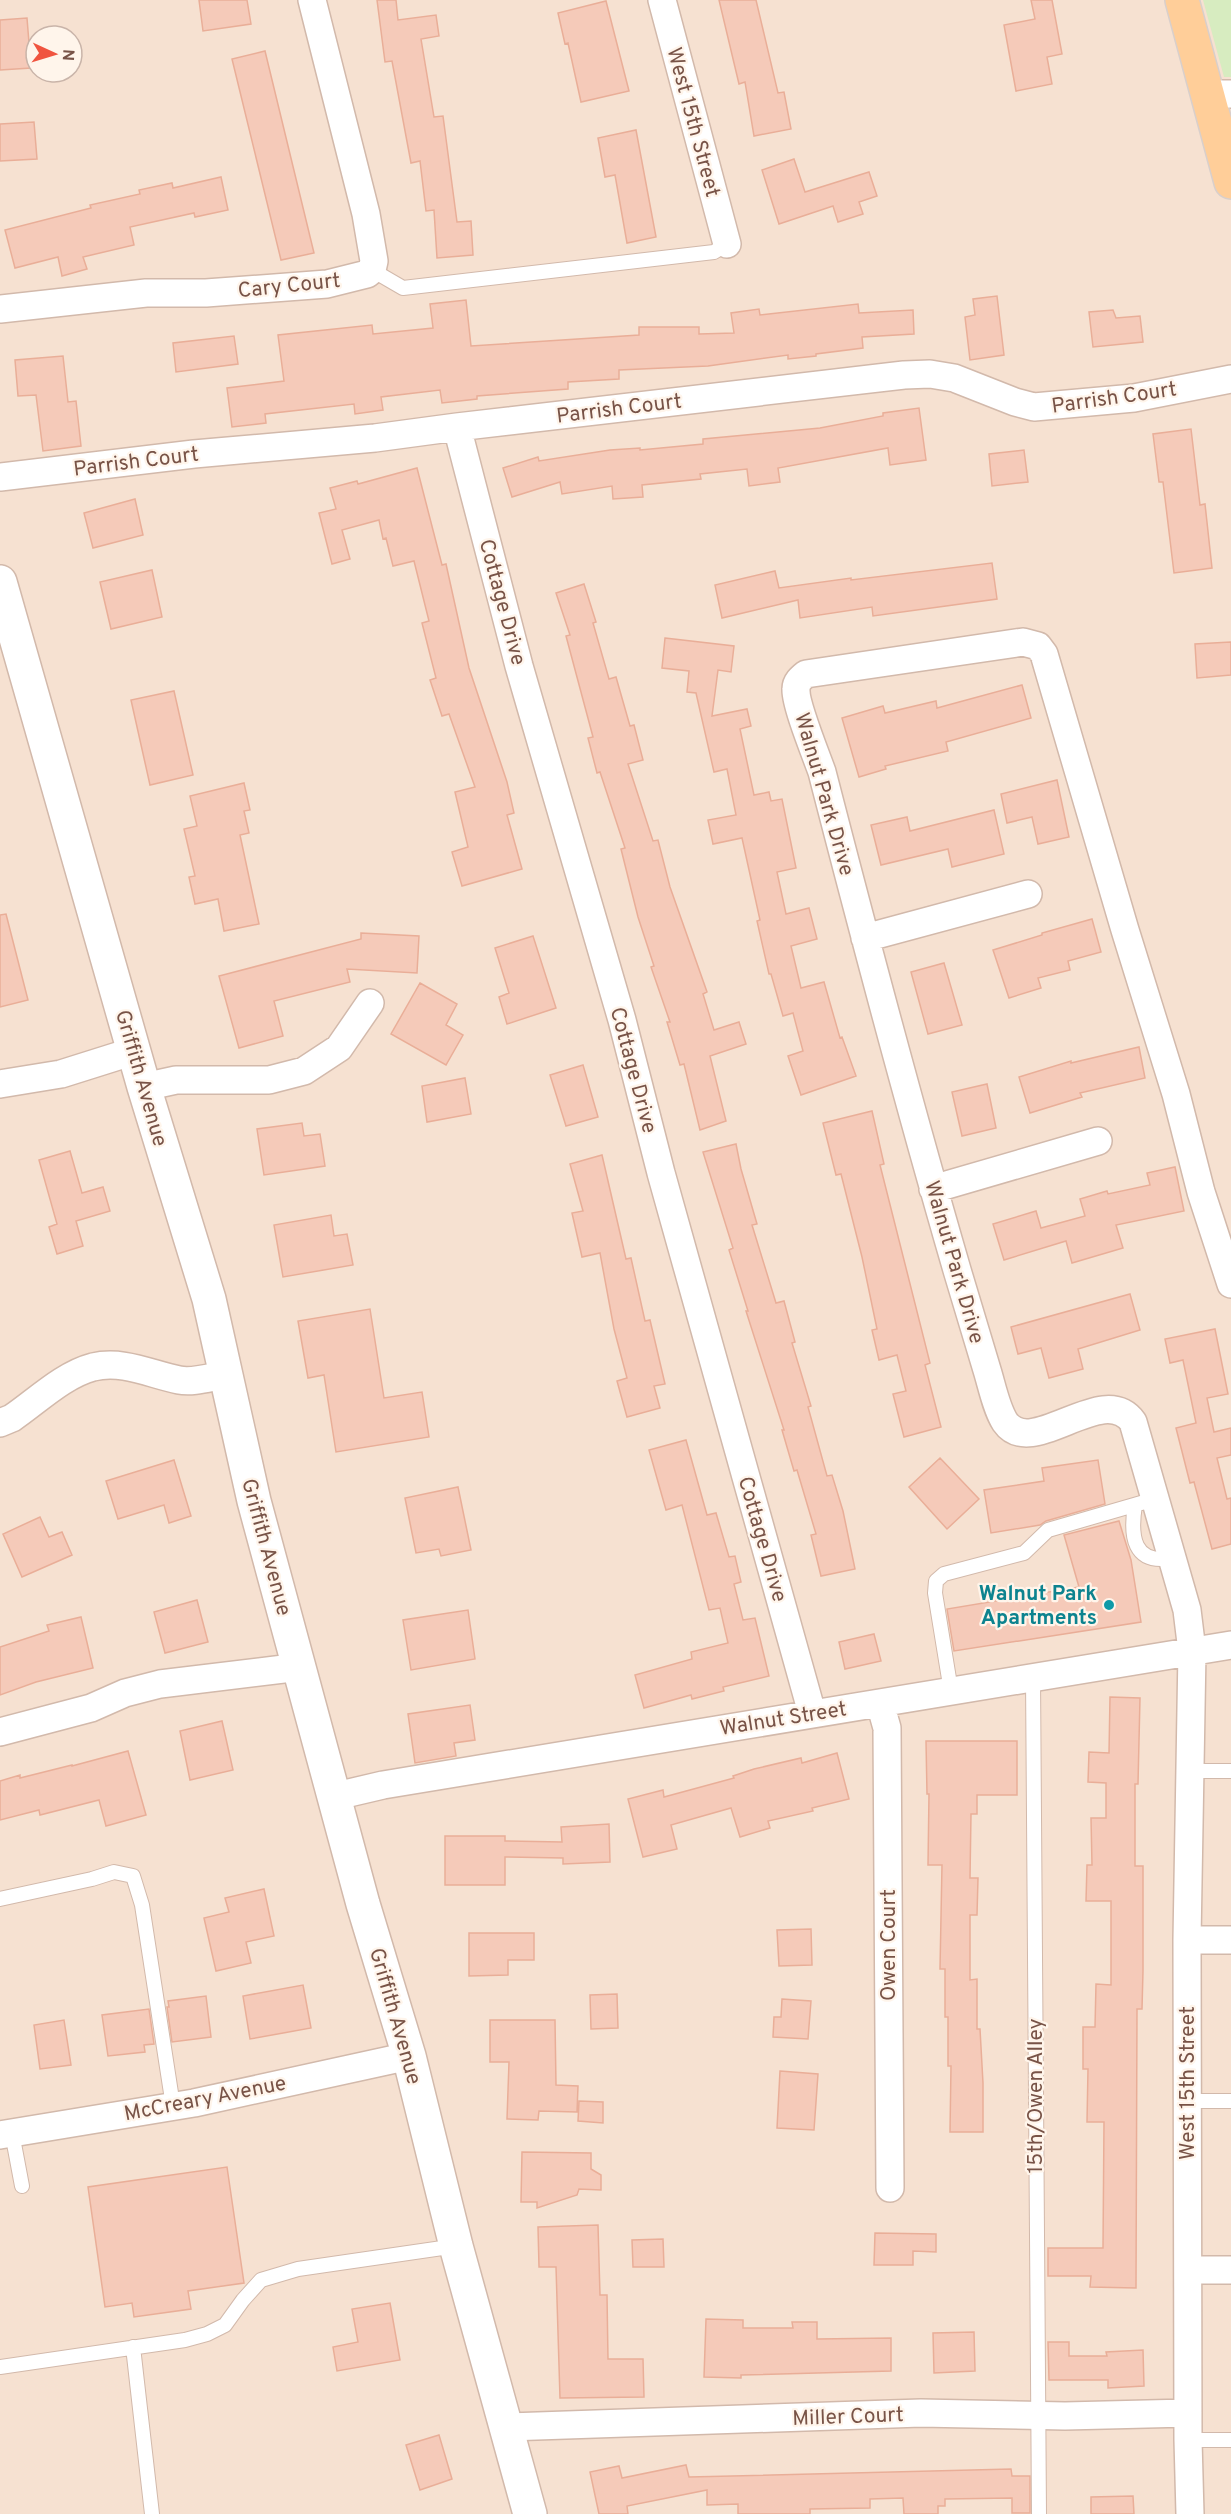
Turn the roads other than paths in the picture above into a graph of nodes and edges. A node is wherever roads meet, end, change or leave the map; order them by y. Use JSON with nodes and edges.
{"nodes":[{"id":1,"x":312,"y":0,"type":"edge"},
{"id":2,"x":662,"y":0,"type":"edge"},
{"id":3,"x":1182,"y":0,"type":"edge"},
{"id":4,"x":1219,"y":94,"type":"edge"},
{"id":5,"x":1231,"y":182,"type":"edge"},
{"id":6,"x":727,"y":244,"type":"joint"},
{"id":7,"x":372,"y":270,"type":"junction"},
{"id":8,"x":0,"y":309,"type":"edge"},
{"id":9,"x":1231,"y":379,"type":"edge"},
{"id":10,"x":457,"y":426,"type":"junction"},
{"id":11,"x":0,"y":477,"type":"edge"},
{"id":12,"x":0,"y":582,"type":"edge"},
{"id":13,"x":1028,"y":894,"type":"dead end"},
{"id":14,"x":865,"y":938,"type":"junction"},
{"id":15,"x":370,"y":1003,"type":"dead end"},
{"id":16,"x":134,"y":1051,"type":"junction"},
{"id":17,"x":0,"y":1084,"type":"edge"},
{"id":18,"x":144,"y":1087,"type":"junction"},
{"id":19,"x":1098,"y":1141,"type":"dead end"},
{"id":20,"x":933,"y":1189,"type":"junction"},
{"id":21,"x":1231,"y":1284,"type":"edge"},
{"id":22,"x":225,"y":1376,"type":"junction"},
{"id":23,"x":4,"y":1427,"type":"edge"},
{"id":24,"x":1145,"y":1502,"type":"junction"},
{"id":25,"x":1231,"y":1645,"type":"edge"},
{"id":26,"x":1192,"y":1651,"type":"junction"},
{"id":27,"x":300,"y":1667,"type":"junction"},
{"id":28,"x":1033,"y":1677,"type":"junction"},
{"id":29,"x":951,"y":1691,"type":"junction"},
{"id":30,"x":879,"y":1703,"type":"junction"},
{"id":31,"x":812,"y":1713,"type":"junction"},
{"id":32,"x":0,"y":1732,"type":"edge"},
{"id":33,"x":1190,"y":1771,"type":"junction"},
{"id":34,"x":1231,"y":1771,"type":"edge"},
{"id":35,"x":336,"y":1796,"type":"junction"},
{"id":36,"x":0,"y":1899,"type":"edge"},
{"id":37,"x":1186,"y":1940,"type":"junction"},
{"id":38,"x":1231,"y":1940,"type":"edge"},
{"id":39,"x":409,"y":2056,"type":"junction"},
{"id":40,"x":1187,"y":2101,"type":"junction"},
{"id":41,"x":1231,"y":2101,"type":"edge"},
{"id":42,"x":173,"y":2106,"type":"junction"},
{"id":43,"x":6,"y":2134,"type":"edge"},
{"id":44,"x":22,"y":2186,"type":"dead end"},
{"id":45,"x":890,"y":2187,"type":"dead end"},
{"id":46,"x":456,"y":2246,"type":"junction"},
{"id":47,"x":1188,"y":2270,"type":"junction"},
{"id":48,"x":1231,"y":2270,"type":"edge"},
{"id":49,"x":133,"y":2347,"type":"junction"},
{"id":50,"x":0,"y":2367,"type":"edge"},
{"id":51,"x":1188,"y":2413,"type":"junction"},
{"id":52,"x":1037,"y":2416,"type":"junction"},
{"id":53,"x":507,"y":2427,"type":"junction"},
{"id":54,"x":1188,"y":2440,"type":"junction"},
{"id":55,"x":1231,"y":2440,"type":"edge"},
{"id":56,"x":152,"y":2514,"type":"edge"},
{"id":57,"x":530,"y":2514,"type":"edge"},
{"id":58,"x":1040,"y":2514,"type":"edge"},
{"id":59,"x":1190,"y":2514,"type":"edge"}],
"edges":[{"from":1,"to":7,"type":"street"},
{"from":2,"to":6,"type":"street","name":"West 15th Street"},
{"from":3,"to":4,"type":"main road"},
{"from":4,"to":5,"type":"main road"},
{"from":6,"to":7,"type":"lane"},
{"from":7,"to":8,"type":"street","name":"Cary Court"},
{"from":9,"to":10,"type":"street","name":"Parrish Court"},
{"from":10,"to":11,"type":"street","name":"Parrish Court"},
{"from":10,"to":31,"type":"street","name":"Cottage Drive"},
{"from":12,"to":16,"type":"street","name":"Griffith Avenue"},
{"from":13,"to":14,"type":"street"},
{"from":14,"to":20,"type":"street","name":"Walnut Park Drive"},
{"from":14,"to":21,"type":"street","name":"Walnut Park Drive"},
{"from":15,"to":18,"type":"street"},
{"from":16,"to":17,"type":"street"},
{"from":16,"to":18,"type":"street","name":"Griffith Avenue"},
{"from":18,"to":22,"type":"street","name":"Griffith Avenue"},
{"from":19,"to":20,"type":"street"},
{"from":20,"to":24,"type":"street","name":"Walnut Park Drive"},
{"from":22,"to":23,"type":"street"},
{"from":22,"to":27,"type":"street","name":"Griffith Avenue"},
{"from":24,"to":26,"type":"street","name":"Walnut Park Drive"},
{"from":24,"to":29,"type":"lane"},
{"from":25,"to":26,"type":"street","name":"Walnut Street"},
{"from":26,"to":28,"type":"street","name":"Walnut Street"},
{"from":26,"to":33,"type":"street","name":"West 15th Street"},
{"from":27,"to":32,"type":"street"},
{"from":27,"to":35,"type":"street","name":"Griffith Avenue"},
{"from":28,"to":29,"type":"street","name":"Walnut Street"},
{"from":28,"to":52,"type":"lane","name":"15th/Owen Alley"},
{"from":29,"to":30,"type":"street","name":"Walnut Street"},
{"from":30,"to":31,"type":"street","name":"Walnut Street"},
{"from":30,"to":45,"type":"street","name":"Owen Court"},
{"from":31,"to":35,"type":"street","name":"Walnut Street"},
{"from":33,"to":34,"type":"lane"},
{"from":33,"to":37,"type":"street","name":"West 15th Street"},
{"from":35,"to":39,"type":"street","name":"Griffith Avenue"},
{"from":36,"to":42,"type":"lane"},
{"from":37,"to":38,"type":"street"},
{"from":37,"to":40,"type":"street","name":"West 15th Street"},
{"from":39,"to":42,"type":"street","name":"McCreary Avenue"},
{"from":39,"to":46,"type":"street","name":"Griffith Avenue"},
{"from":40,"to":41,"type":"lane"},
{"from":40,"to":47,"type":"street","name":"West 15th Street"},
{"from":42,"to":43,"type":"street","name":"McCreary Avenue"},
{"from":43,"to":44,"type":"lane"},
{"from":46,"to":49,"type":"lane"},
{"from":46,"to":53,"type":"street","name":"Griffith Avenue"},
{"from":47,"to":48,"type":"street"},
{"from":47,"to":51,"type":"street","name":"West 15th Street"},
{"from":49,"to":50,"type":"lane"},
{"from":49,"to":56,"type":"lane"},
{"from":51,"to":52,"type":"street","name":"Miller Court"},
{"from":51,"to":54,"type":"street","name":"West 15th Street"},
{"from":52,"to":53,"type":"street","name":"Miller Court"},
{"from":52,"to":58,"type":"lane","name":"15th/Owen Alley"},
{"from":53,"to":57,"type":"street","name":"Griffith Avenue"},
{"from":54,"to":55,"type":"lane"},
{"from":54,"to":59,"type":"street","name":"West 15th Street"}]}
